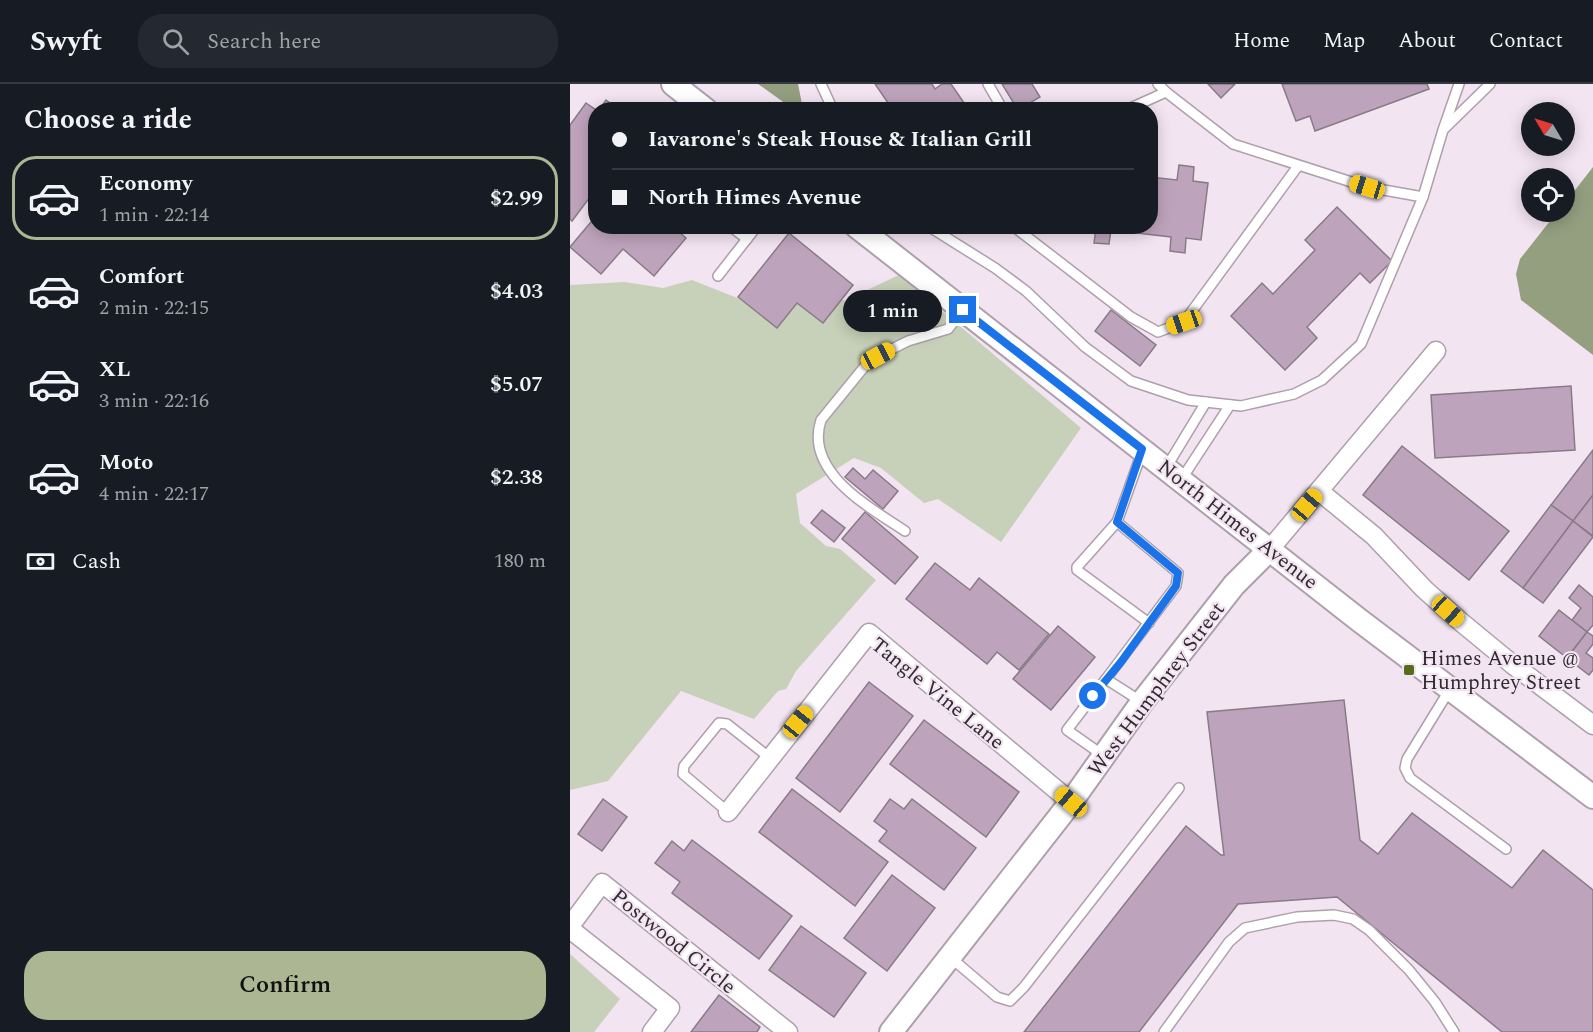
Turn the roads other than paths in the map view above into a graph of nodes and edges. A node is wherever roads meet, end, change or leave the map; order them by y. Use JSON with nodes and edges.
{"nodes":[{"id":1,"x":673,"y":84,"type":"edge"},
{"id":2,"x":821,"y":84,"type":"edge"},
{"id":3,"x":988,"y":84,"type":"edge"},
{"id":4,"x":1158,"y":84,"type":"edge"},
{"id":5,"x":1459,"y":84,"type":"edge"},
{"id":6,"x":1490,"y":84,"type":"edge"},
{"id":7,"x":1166,"y":92,"type":"junction"},
{"id":8,"x":696,"y":102,"type":"edge"},
{"id":9,"x":829,"y":102,"type":"edge"},
{"id":10,"x":998,"y":102,"type":"edge"},
{"id":11,"x":1144,"y":102,"type":"edge"},
{"id":12,"x":1443,"y":130,"type":"junction"},
{"id":13,"x":1298,"y":166,"type":"junction"},
{"id":14,"x":1423,"y":198,"type":"junction"},
{"id":15,"x":740,"y":234,"type":"edge"},
{"id":16,"x":751,"y":234,"type":"edge"},
{"id":17,"x":866,"y":234,"type":"edge"},
{"id":18,"x":941,"y":234,"type":"edge"},
{"id":19,"x":1023,"y":234,"type":"edge"},
{"id":20,"x":747,"y":239,"type":"junction"},
{"id":21,"x":718,"y":276,"type":"dead end"},
{"id":22,"x":963,"y":310,"type":"junction"},
{"id":23,"x":1436,"y":351,"type":"dead end"},
{"id":24,"x":1206,"y":402,"type":"junction"},
{"id":25,"x":1230,"y":405,"type":"junction"},
{"id":26,"x":1142,"y":449,"type":"junction"},
{"id":27,"x":1174,"y":474,"type":"junction"},
{"id":28,"x":1319,"y":490,"type":"junction"},
{"id":29,"x":1117,"y":522,"type":"junction"},
{"id":30,"x":905,"y":531,"type":"dead end"},
{"id":31,"x":1270,"y":549,"type":"junction"},
{"id":32,"x":1149,"y":623,"type":"junction"},
{"id":33,"x":1106,"y":679,"type":"junction"},
{"id":34,"x":1450,"y":688,"type":"junction"},
{"id":35,"x":1142,"y":702,"type":"junction"},
{"id":36,"x":1593,"y":725,"type":"edge"},
{"id":37,"x":1104,"y":756,"type":"junction"},
{"id":38,"x":770,"y":758,"type":"junction"},
{"id":39,"x":1179,"y":788,"type":"dead end"},
{"id":40,"x":1593,"y":797,"type":"edge"},
{"id":41,"x":1071,"y":802,"type":"junction"},
{"id":42,"x":728,"y":812,"type":"joint"},
{"id":43,"x":1506,"y":849,"type":"dead end"},
{"id":44,"x":570,"y":927,"type":"edge"},
{"id":45,"x":950,"y":957,"type":"junction"},
{"id":46,"x":652,"y":1032,"type":"edge"},
{"id":47,"x":788,"y":1032,"type":"edge"},
{"id":48,"x":891,"y":1032,"type":"edge"},
{"id":49,"x":1164,"y":1032,"type":"edge"},
{"id":50,"x":1454,"y":1032,"type":"edge"}],
"edges":[{"from":1,"to":8,"type":"street"},
{"from":2,"to":9,"type":"lane"},
{"from":3,"to":10,"type":"lane"},
{"from":4,"to":7,"type":"lane"},
{"from":5,"to":12,"type":"lane"},
{"from":6,"to":12,"type":"lane"},
{"from":7,"to":11,"type":"lane"},
{"from":7,"to":13,"type":"lane"},
{"from":12,"to":14,"type":"lane"},
{"from":13,"to":14,"type":"lane"},
{"from":13,"to":19,"type":"lane"},
{"from":14,"to":25,"type":"lane"},
{"from":15,"to":20,"type":"lane"},
{"from":16,"to":20,"type":"lane"},
{"from":17,"to":22,"type":"street","name":"North Himes Avenue"},
{"from":18,"to":24,"type":"lane"},
{"from":20,"to":21,"type":"lane"},
{"from":22,"to":26,"type":"street","name":"North Himes Avenue"},
{"from":22,"to":30,"type":"lane"},
{"from":23,"to":28,"type":"street"},
{"from":24,"to":25,"type":"lane"},
{"from":24,"to":27,"type":"lane"},
{"from":25,"to":27,"type":"lane"},
{"from":26,"to":27,"type":"street","name":"North Himes Avenue"},
{"from":26,"to":29,"type":"lane"},
{"from":27,"to":31,"type":"street","name":"North Himes Avenue"},
{"from":28,"to":31,"type":"street"},
{"from":28,"to":36,"type":"street"},
{"from":29,"to":32,"type":"lane"},
{"from":29,"to":32,"type":"lane"},
{"from":31,"to":34,"type":"street","name":"North Himes Avenue"},
{"from":31,"to":35,"type":"street","name":"West Humphrey Street"},
{"from":32,"to":33,"type":"lane"},
{"from":33,"to":35,"type":"lane"},
{"from":33,"to":37,"type":"lane"},
{"from":34,"to":40,"type":"street","name":"North Himes Avenue"},
{"from":34,"to":43,"type":"lane"},
{"from":35,"to":37,"type":"street","name":"West Humphrey Street"},
{"from":37,"to":41,"type":"street","name":"West Humphrey Street"},
{"from":38,"to":41,"type":"street","name":"Tangle Vine Lane"},
{"from":38,"to":42,"type":"street","name":"Tangle Vine Lane"},
{"from":38,"to":42,"type":"lane"},
{"from":39,"to":45,"type":"lane"},
{"from":41,"to":45,"type":"street","name":"West Humphrey Street"},
{"from":44,"to":46,"type":"street","name":"Postwood Circle"},
{"from":44,"to":47,"type":"street","name":"Postwood Circle"},
{"from":45,"to":48,"type":"street","name":"West Humphrey Street"},
{"from":49,"to":50,"type":"lane"}]}
